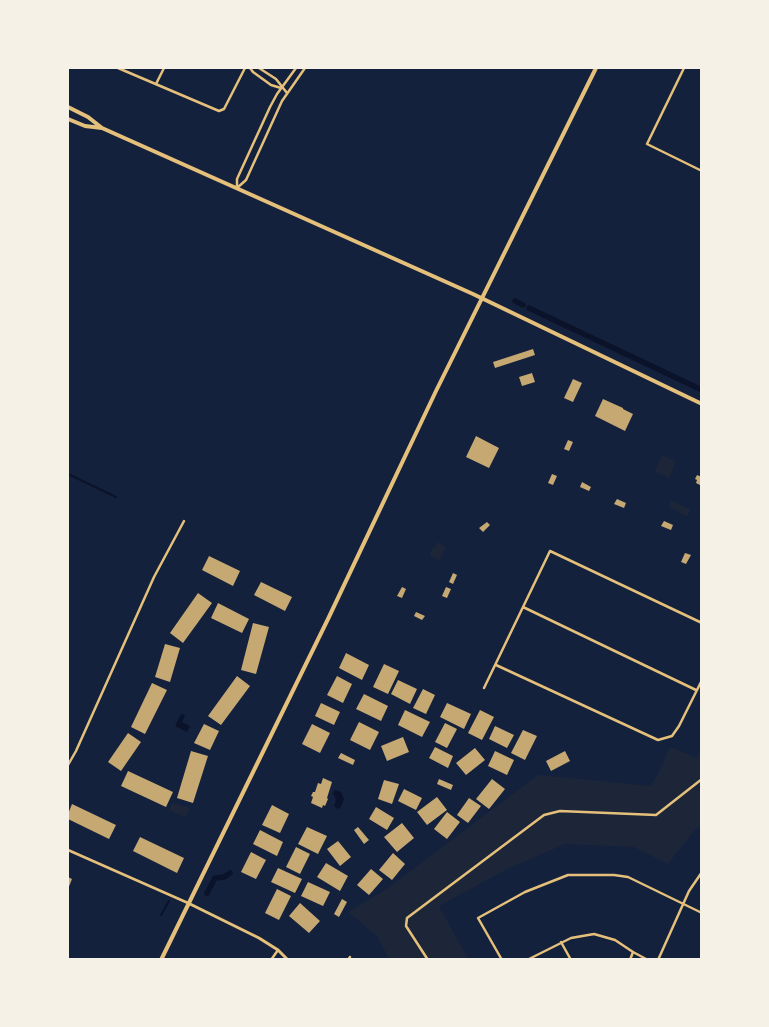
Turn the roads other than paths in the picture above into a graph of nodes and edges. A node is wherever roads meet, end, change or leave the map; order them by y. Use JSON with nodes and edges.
{"nodes":[{"id":1,"x":118,"y":68,"type":"edge"},
{"id":2,"x":164,"y":68,"type":"edge"},
{"id":3,"x":245,"y":68,"type":"edge"},
{"id":4,"x":250,"y":68,"type":"edge"},
{"id":5,"x":259,"y":68,"type":"edge"},
{"id":6,"x":296,"y":68,"type":"edge"},
{"id":7,"x":305,"y":68,"type":"edge"},
{"id":8,"x":596,"y":68,"type":"edge"},
{"id":9,"x":684,"y":68,"type":"edge"},
{"id":10,"x":156,"y":84,"type":"junction"},
{"id":11,"x":281,"y":88,"type":"junction"},
{"id":12,"x":287,"y":92,"type":"junction"},
{"id":13,"x":68,"y":106,"type":"edge"},
{"id":14,"x":68,"y":119,"type":"edge"},
{"id":15,"x":102,"y":128,"type":"junction"},
{"id":16,"x":702,"y":171,"type":"edge"},
{"id":17,"x":237,"y":188,"type":"junction"},
{"id":18,"x":482,"y":298,"type":"junction"},
{"id":19,"x":702,"y":404,"type":"edge"},
{"id":20,"x":184,"y":521,"type":"dead end"},
{"id":21,"x":523,"y":608,"type":"junction"},
{"id":22,"x":702,"y":622,"type":"edge"},
{"id":23,"x":496,"y":665,"type":"junction"},
{"id":24,"x":702,"y":680,"type":"edge"},
{"id":25,"x":484,"y":688,"type":"dead end"},
{"id":26,"x":696,"y":690,"type":"junction"},
{"id":27,"x":68,"y":765,"type":"edge"},
{"id":28,"x":702,"y":779,"type":"edge"},
{"id":29,"x":68,"y":850,"type":"edge"},
{"id":30,"x":702,"y":872,"type":"edge"},
{"id":31,"x":188,"y":903,"type":"junction"},
{"id":32,"x":683,"y":905,"type":"junction"},
{"id":33,"x":702,"y":913,"type":"edge"},
{"id":34,"x":561,"y":942,"type":"junction"},
{"id":35,"x":278,"y":950,"type":"junction"},
{"id":36,"x":633,"y":952,"type":"junction"},
{"id":37,"x":161,"y":960,"type":"edge"},
{"id":38,"x":270,"y":960,"type":"edge"},
{"id":39,"x":288,"y":960,"type":"edge"},
{"id":40,"x":428,"y":960,"type":"edge"},
{"id":41,"x":502,"y":960,"type":"edge"},
{"id":42,"x":527,"y":960,"type":"edge"},
{"id":43,"x":571,"y":960,"type":"edge"},
{"id":44,"x":630,"y":960,"type":"edge"},
{"id":45,"x":648,"y":960,"type":"edge"},
{"id":46,"x":658,"y":960,"type":"edge"}],
"edges":[{"from":1,"to":10,"type":"street"},
{"from":2,"to":10,"type":"street"},
{"from":3,"to":10,"type":"street"},
{"from":4,"to":11,"type":"street"},
{"from":5,"to":11,"type":"street"},
{"from":6,"to":11,"type":"street"},
{"from":7,"to":12,"type":"street"},
{"from":8,"to":18,"type":"main road"},
{"from":9,"to":16,"type":"street"},
{"from":11,"to":12,"type":"street"},
{"from":11,"to":17,"type":"street"},
{"from":12,"to":17,"type":"street"},
{"from":13,"to":15,"type":"main road"},
{"from":14,"to":15,"type":"main road"},
{"from":15,"to":17,"type":"main road"},
{"from":17,"to":18,"type":"main road"},
{"from":18,"to":19,"type":"main road"},
{"from":18,"to":31,"type":"main road"},
{"from":20,"to":27,"type":"street"},
{"from":21,"to":22,"type":"street"},
{"from":21,"to":23,"type":"street"},
{"from":21,"to":26,"type":"street"},
{"from":23,"to":25,"type":"street"},
{"from":23,"to":26,"type":"street"},
{"from":24,"to":26,"type":"street"},
{"from":28,"to":40,"type":"street"},
{"from":29,"to":31,"type":"street"},
{"from":30,"to":32,"type":"street"},
{"from":31,"to":35,"type":"street"},
{"from":31,"to":37,"type":"main road"},
{"from":32,"to":33,"type":"street"},
{"from":32,"to":41,"type":"street"},
{"from":32,"to":46,"type":"street"},
{"from":34,"to":36,"type":"street"},
{"from":34,"to":42,"type":"street"},
{"from":34,"to":43,"type":"street"},
{"from":35,"to":38,"type":"street"},
{"from":35,"to":39,"type":"street"},
{"from":36,"to":44,"type":"street"},
{"from":36,"to":45,"type":"street"}]}
